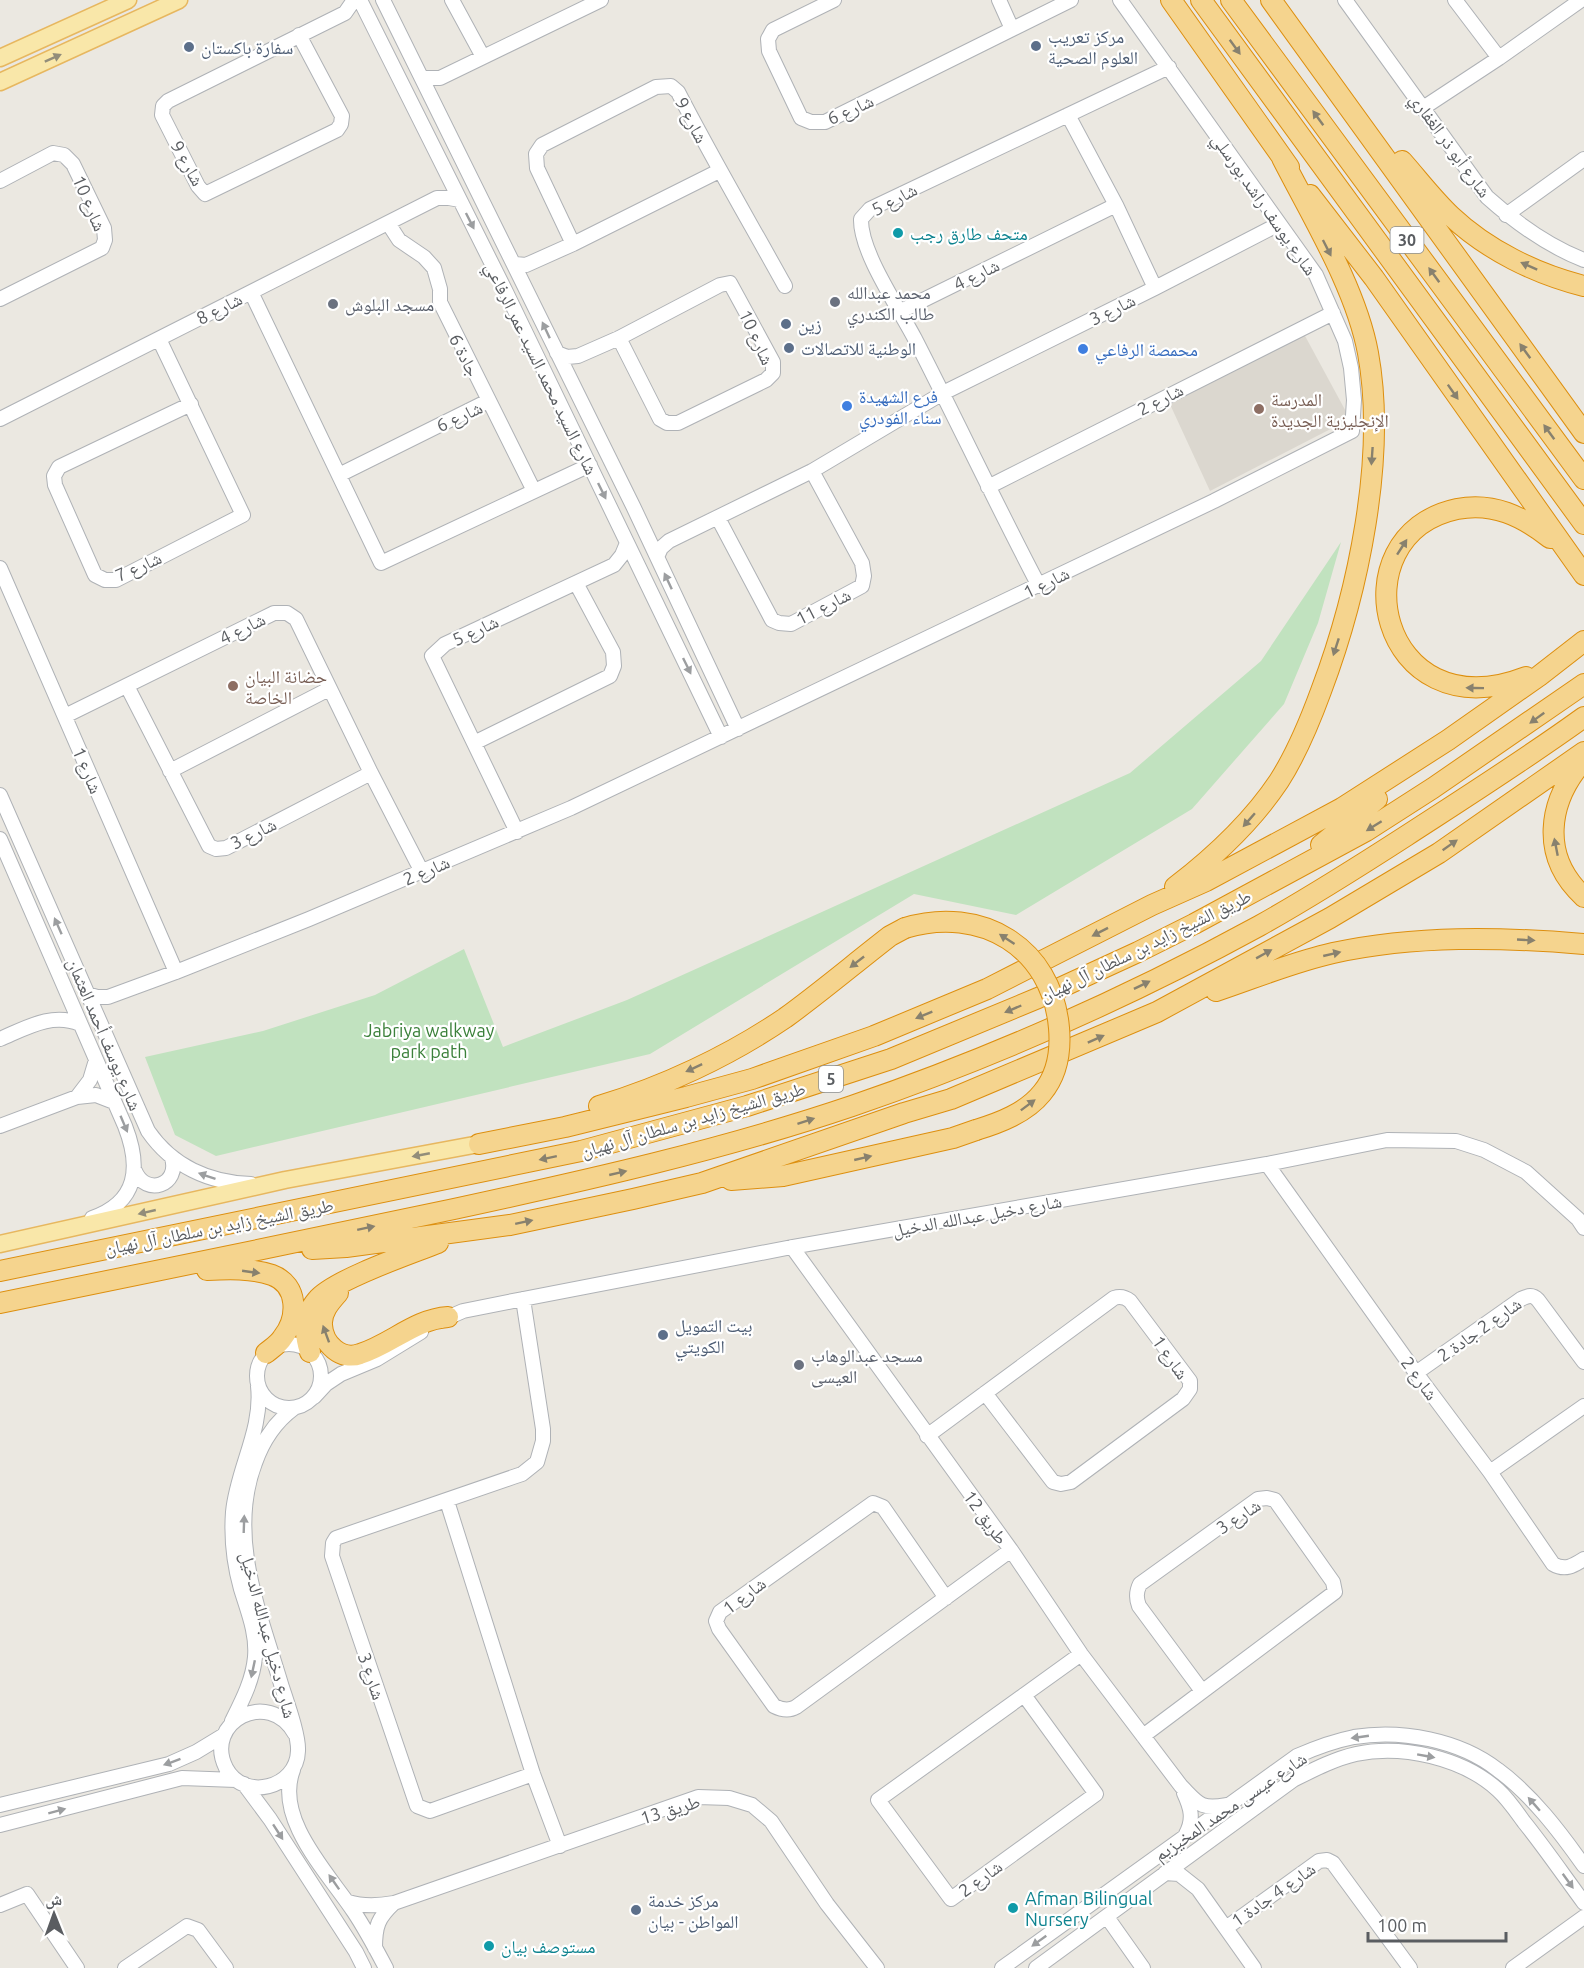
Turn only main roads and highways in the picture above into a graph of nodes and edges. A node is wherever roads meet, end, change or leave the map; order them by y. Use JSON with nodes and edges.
{"nodes":[{"id":1,"x":128,"y":0,"type":"edge"},
{"id":2,"x":179,"y":0,"type":"edge"},
{"id":3,"x":1171,"y":0,"type":"edge"},
{"id":4,"x":1201,"y":0,"type":"edge"},
{"id":5,"x":1271,"y":0,"type":"edge"},
{"id":6,"x":1232,"y":2,"type":"edge"},
{"id":7,"x":157,"y":5,"type":"edge"},
{"id":8,"x":110,"y":32,"type":"junction"},
{"id":9,"x":4,"y":53,"type":"edge"},
{"id":10,"x":0,"y":82,"type":"edge"},
{"id":11,"x":1332,"y":82,"type":"junction"},
{"id":12,"x":1282,"y":158,"type":"junction"},
{"id":13,"x":1374,"y":278,"type":"junction"},
{"id":14,"x":1584,"y":286,"type":"edge"},
{"id":15,"x":1516,"y":433,"type":"junction"},
{"id":16,"x":1584,"y":433,"type":"edge"},
{"id":17,"x":1584,"y":479,"type":"edge"},
{"id":18,"x":1584,"y":524,"type":"edge"},
{"id":19,"x":1566,"y":551,"type":"junction"},
{"id":20,"x":1584,"y":575,"type":"edge"},
{"id":21,"x":1584,"y":641,"type":"edge"},
{"id":22,"x":1551,"y":667,"type":"junction"},
{"id":23,"x":1584,"y":684,"type":"edge"},
{"id":24,"x":1584,"y":717,"type":"edge"},
{"id":25,"x":1449,"y":740,"type":"junction"},
{"id":26,"x":1584,"y":752,"type":"edge"},
{"id":27,"x":1584,"y":760,"type":"edge"},
{"id":28,"x":1286,"y":874,"type":"junction"},
{"id":29,"x":1584,"y":897,"type":"edge"},
{"id":30,"x":1152,"y":905,"type":"junction"},
{"id":31,"x":1584,"y":945,"type":"edge"},
{"id":32,"x":1102,"y":1005,"type":"junction"},
{"id":33,"x":1156,"y":1012,"type":"junction"},
{"id":34,"x":904,"y":1113,"type":"junction"},
{"id":35,"x":479,"y":1144,"type":"junction"},
{"id":36,"x":702,"y":1183,"type":"junction"},
{"id":37,"x":466,"y":1232,"type":"junction"},
{"id":38,"x":0,"y":1244,"type":"edge"},
{"id":39,"x":268,"y":1249,"type":"junction"},
{"id":40,"x":0,"y":1271,"type":"edge"},
{"id":41,"x":151,"y":1272,"type":"junction"},
{"id":42,"x":359,"y":1275,"type":"junction"},
{"id":43,"x":113,"y":1279,"type":"junction"},
{"id":44,"x":0,"y":1303,"type":"edge"},
{"id":45,"x":0,"y":1314,"type":"edge"},
{"id":46,"x":448,"y":1317,"type":"road end"},
{"id":47,"x":266,"y":1353,"type":"road end"},
{"id":48,"x":314,"y":1357,"type":"road end"}],
"edges":[{"from":1,"to":8,"type":"main road"},
{"from":1,"to":9,"type":"main road"},
{"from":2,"to":7,"type":"main road"},
{"from":3,"to":12,"type":"highway"},
{"from":4,"to":15,"type":"highway","number":"30","one_way":true},
{"from":5,"to":11,"type":"highway"},
{"from":17,"to":6,"type":"highway","number":"30","one_way":true},
{"from":7,"to":8,"type":"main road"},
{"from":10,"to":8,"type":"main road","one_way":true},
{"from":14,"to":11,"type":"highway","one_way":true},
{"from":16,"to":11,"type":"highway","one_way":true},
{"from":12,"to":13,"type":"highway"},
{"from":12,"to":30,"type":"highway","one_way":true},
{"from":13,"to":15,"type":"highway"},
{"from":13,"to":19,"type":"highway","one_way":true},
{"from":15,"to":18,"type":"highway","number":"30"},
{"from":19,"to":20,"type":"highway"},
{"from":22,"to":19,"type":"highway","one_way":true},
{"from":21,"to":22,"type":"highway"},
{"from":22,"to":25,"type":"highway"},
{"from":23,"to":28,"type":"highway","name":"طريق الشيخ زايد بن سلطان آل نهيان","number":"5","one_way":true},
{"from":32,"to":24,"type":"highway","name":"طريق الشيخ زايد بن سلطان آل نهيان","number":"5","one_way":true},
{"from":25,"to":28,"type":"highway"},
{"from":25,"to":30,"type":"highway"},
{"from":33,"to":26,"type":"highway","one_way":true},
{"from":29,"to":27,"type":"highway","one_way":true},
{"from":28,"to":40,"type":"highway","name":"طريق الشيخ زايد بن سلطان آل نهيان","number":"5","one_way":true},
{"from":30,"to":35,"type":"highway","one_way":true},
{"from":33,"to":31,"type":"highway","one_way":true},
{"from":32,"to":34,"type":"highway"},
{"from":39,"to":32,"type":"highway","name":"طريق الشيخ زايد بن سلطان آل نهيان","number":"5","one_way":true},
{"from":34,"to":33,"type":"highway","one_way":true},
{"from":34,"to":36,"type":"highway"},
{"from":36,"to":35,"type":"highway","one_way":true,"bridge":true},
{"from":35,"to":38,"type":"main road","one_way":true},
{"from":37,"to":36,"type":"highway","one_way":true},
{"from":37,"to":39,"type":"highway"},
{"from":37,"to":42,"type":"highway"},
{"from":39,"to":41,"type":"highway","name":"طريق الشيخ زايد بن سلطان آل نهيان","number":"5"},
{"from":41,"to":43,"type":"highway","name":"طريق الشيخ زايد بن سلطان آل نهيان","number":"5"},
{"from":41,"to":47,"type":"highway","one_way":true},
{"from":46,"to":42,"type":"highway","one_way":true},
{"from":42,"to":48,"type":"highway"},
{"from":43,"to":44,"type":"highway","name":"طريق الشيخ زايد بن سلطان آل نهيان","number":"5"},
{"from":43,"to":45,"type":"highway"}]}
